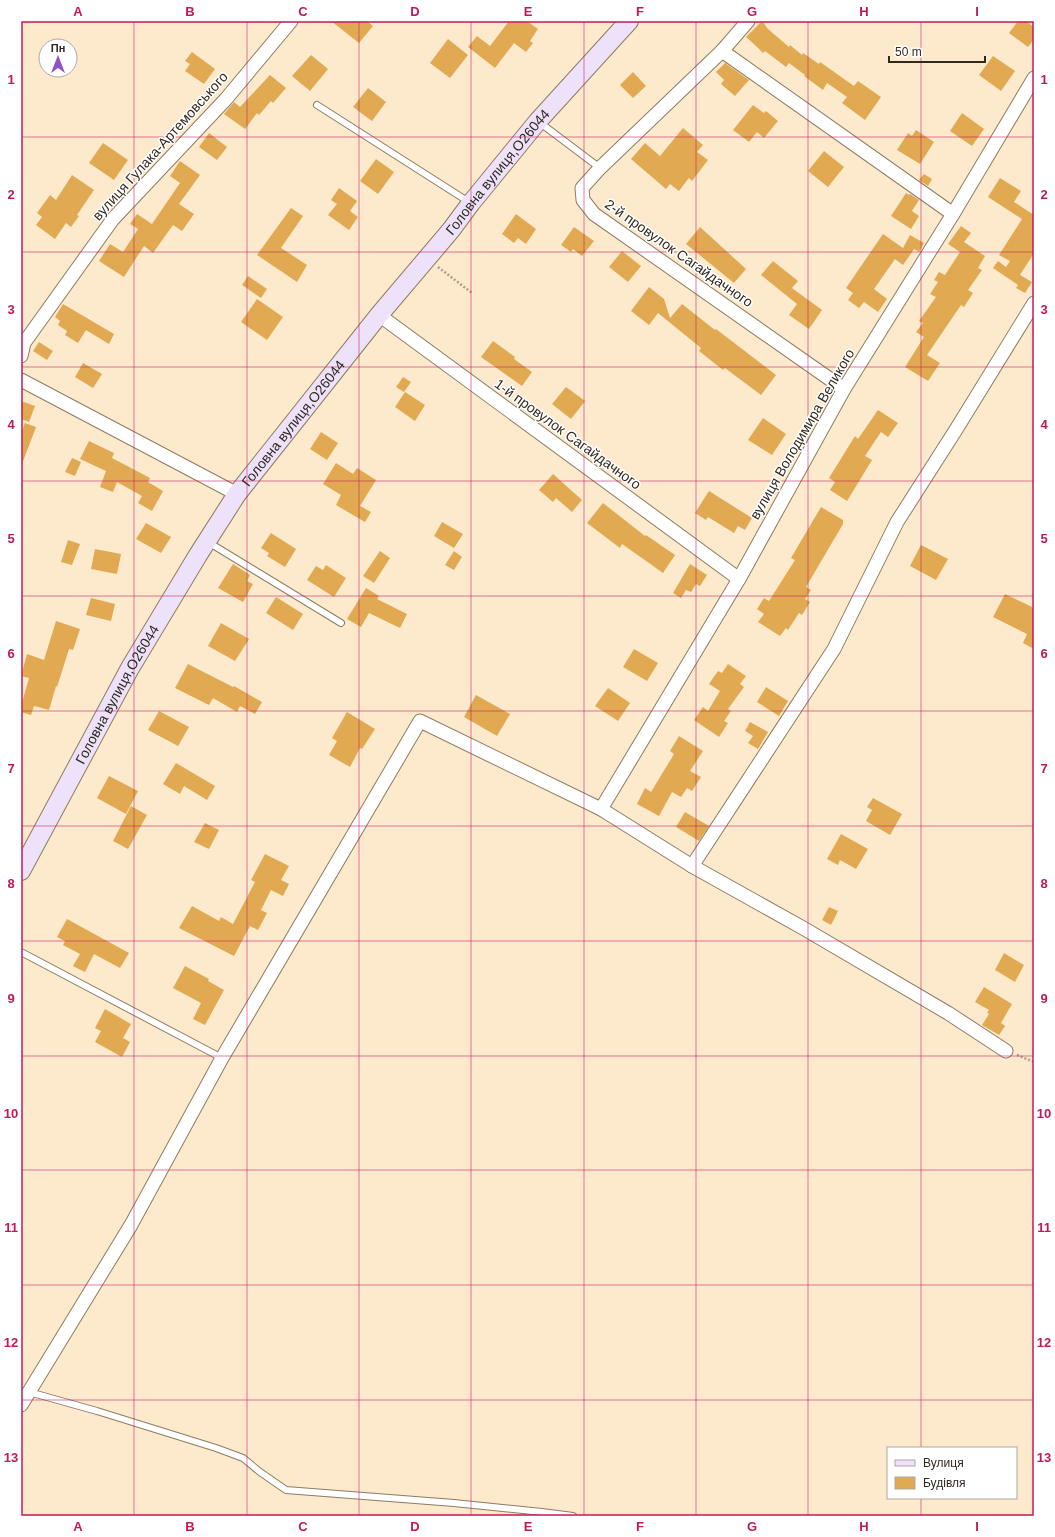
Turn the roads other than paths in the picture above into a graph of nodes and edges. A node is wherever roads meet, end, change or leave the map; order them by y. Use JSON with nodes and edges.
{"nodes":[{"id":1,"x":291,"y":21,"type":"edge"},
{"id":2,"x":629,"y":21,"type":"edge"},
{"id":3,"x":748,"y":21,"type":"edge"},
{"id":4,"x":722,"y":51,"type":"junction"},
{"id":5,"x":1034,"y":78,"type":"edge"},
{"id":6,"x":316,"y":105,"type":"dead end"},
{"id":7,"x":538,"y":121,"type":"junction"},
{"id":8,"x":600,"y":168,"type":"junction"},
{"id":9,"x":472,"y":203,"type":"junction"},
{"id":10,"x":953,"y":214,"type":"junction"},
{"id":11,"x":1034,"y":303,"type":"edge"},
{"id":12,"x":379,"y":315,"type":"junction"},
{"id":13,"x":21,"y":356,"type":"edge"},
{"id":14,"x":21,"y":380,"type":"edge"},
{"id":15,"x":844,"y":389,"type":"junction"},
{"id":16,"x":238,"y":494,"type":"junction"},
{"id":17,"x":207,"y":541,"type":"junction"},
{"id":18,"x":739,"y":579,"type":"junction"},
{"id":19,"x":340,"y":623,"type":"dead end"},
{"id":20,"x":601,"y":809,"type":"junction"},
{"id":21,"x":692,"y":866,"type":"junction"},
{"id":22,"x":21,"y":871,"type":"edge"},
{"id":23,"x":21,"y":952,"type":"edge"},
{"id":24,"x":1006,"y":1051,"type":"dead end"},
{"id":25,"x":222,"y":1058,"type":"junction"},
{"id":26,"x":29,"y":1392,"type":"junction"},
{"id":27,"x":21,"y":1405,"type":"edge"},
{"id":28,"x":574,"y":1516,"type":"edge"}],
"edges":[{"from":1,"to":13,"type":"street","name":"вулиця Гулака-Артемовського"},
{"from":2,"to":7,"type":"main road","name":"Головна вулиця,О26044"},
{"from":3,"to":4,"type":"street","name":"2-й провулок Сагайдачного"},
{"from":4,"to":8,"type":"street","name":"2-й провулок Сагайдачного"},
{"from":4,"to":10,"type":"street"},
{"from":5,"to":10,"type":"street","name":"вулиця Володимира Великого"},
{"from":6,"to":9,"type":"lane"},
{"from":7,"to":8,"type":"lane"},
{"from":7,"to":9,"type":"main road","name":"Головна вулиця,О26044"},
{"from":8,"to":15,"type":"street","name":"2-й провулок Сагайдачного"},
{"from":9,"to":12,"type":"main road","name":"Головна вулиця,О26044"},
{"from":10,"to":15,"type":"street","name":"вулиця Володимира Великого"},
{"from":11,"to":21,"type":"street"},
{"from":12,"to":16,"type":"main road","name":"Головна вулиця,О26044"},
{"from":12,"to":18,"type":"street","name":"1-й провулок Сагайдачного"},
{"from":14,"to":16,"type":"street"},
{"from":15,"to":18,"type":"street","name":"вулиця Володимира Великого"},
{"from":16,"to":17,"type":"main road","name":"Головна вулиця,О26044"},
{"from":17,"to":19,"type":"lane"},
{"from":17,"to":22,"type":"main road","name":"Головна вулиця,О26044"},
{"from":18,"to":20,"type":"street","name":"вулиця Володимира Великого"},
{"from":20,"to":21,"type":"street"},
{"from":20,"to":25,"type":"street"},
{"from":21,"to":24,"type":"street"},
{"from":23,"to":25,"type":"lane"},
{"from":25,"to":26,"type":"street"},
{"from":26,"to":27,"type":"street"},
{"from":26,"to":28,"type":"lane"}]}
